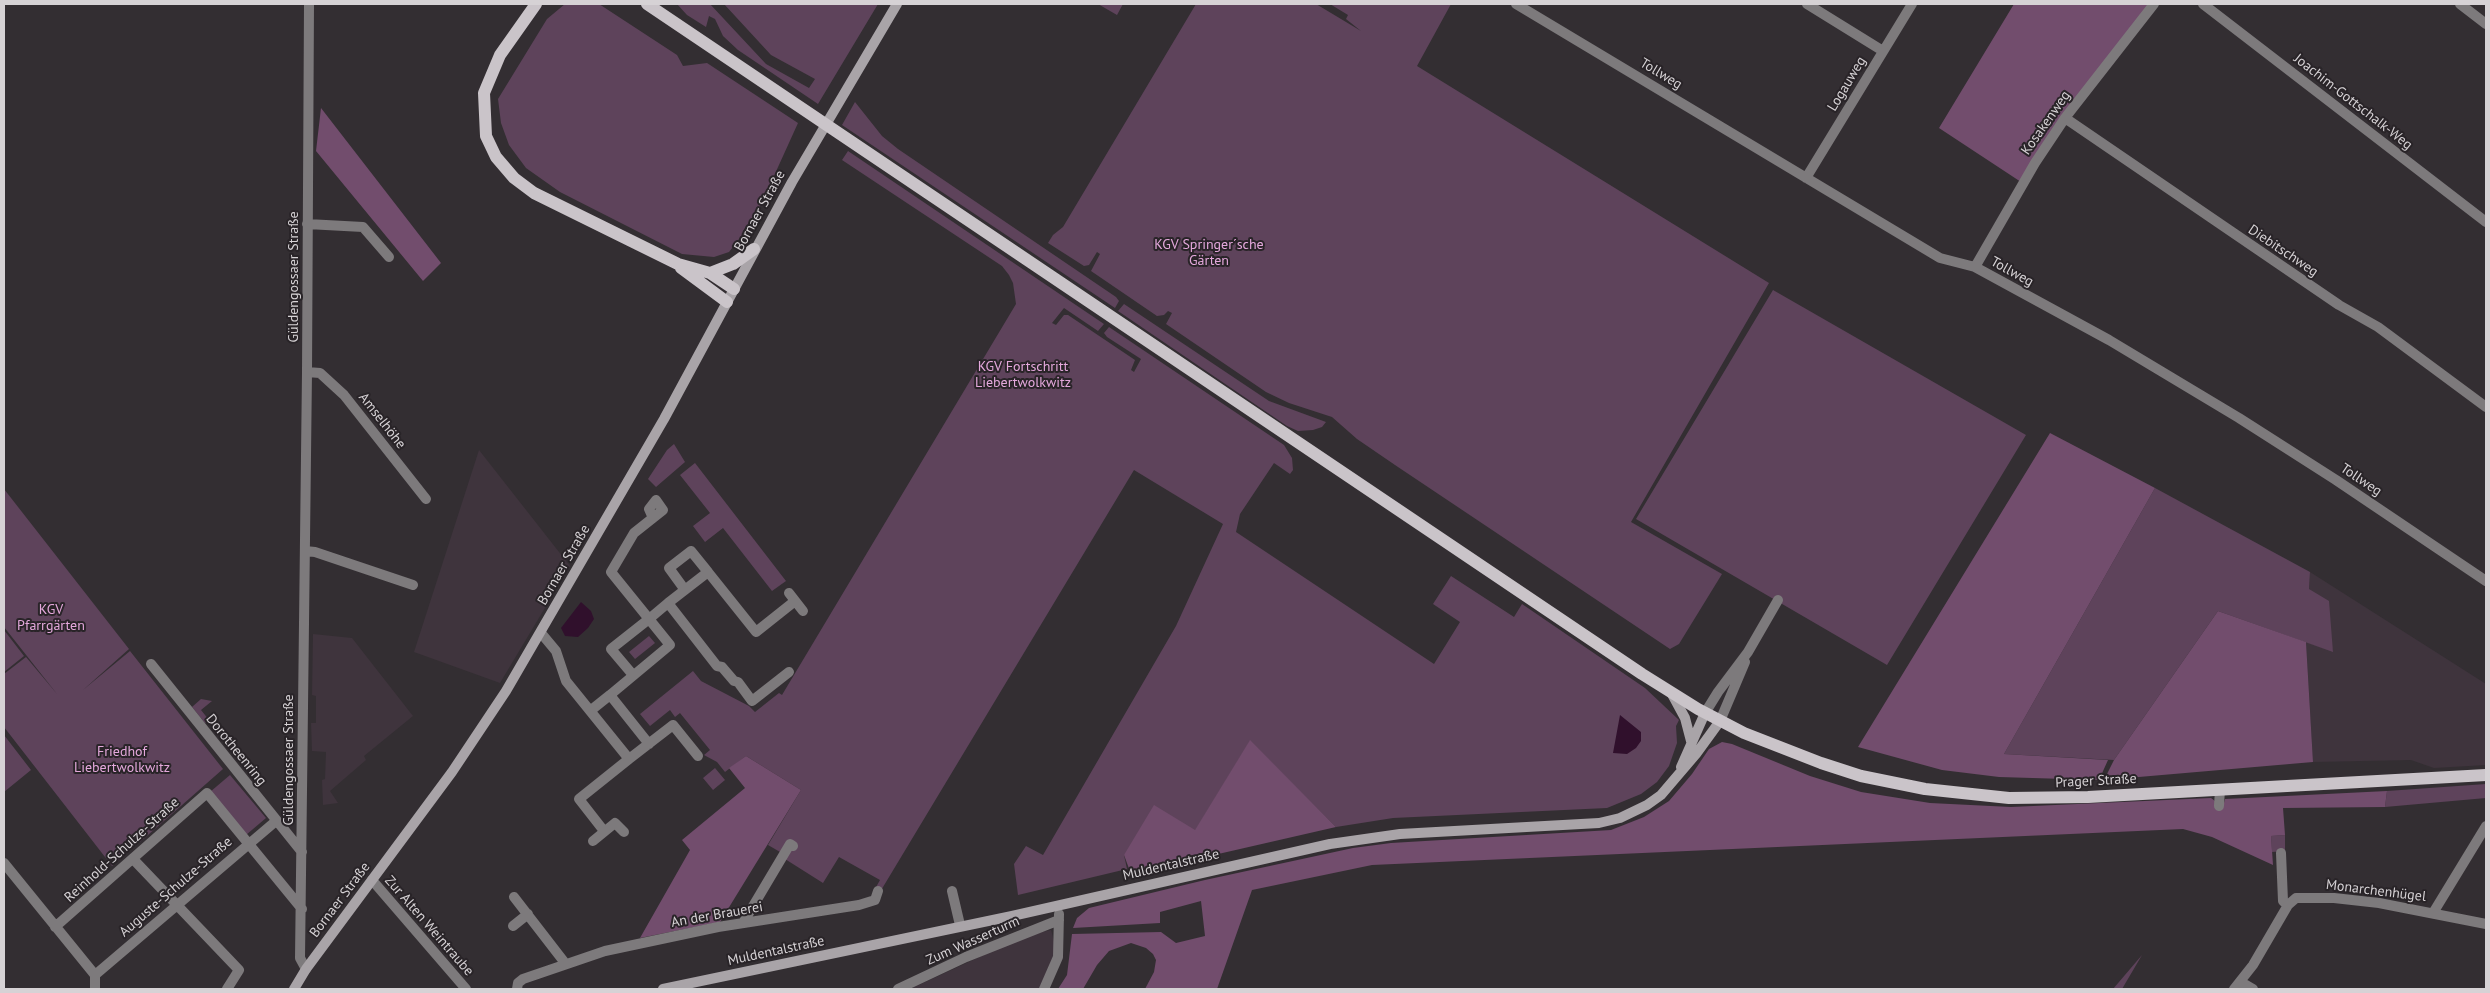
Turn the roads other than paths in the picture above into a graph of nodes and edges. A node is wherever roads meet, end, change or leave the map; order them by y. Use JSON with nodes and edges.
{"nodes":[{"id":1,"x":309,"y":4,"type":"edge"},
{"id":2,"x":647,"y":4,"type":"edge"},
{"id":3,"x":897,"y":4,"type":"edge"},
{"id":4,"x":1516,"y":4,"type":"edge"},
{"id":5,"x":1808,"y":4,"type":"edge"},
{"id":6,"x":1912,"y":4,"type":"edge"},
{"id":7,"x":2154,"y":4,"type":"edge"},
{"id":8,"x":2203,"y":4,"type":"edge"},
{"id":9,"x":2460,"y":4,"type":"edge"},
{"id":10,"x":532,"y":6,"type":"edge"},
{"id":11,"x":1535,"y":8,"type":"edge"},
{"id":12,"x":2486,"y":24,"type":"edge"},
{"id":13,"x":1883,"y":51,"type":"junction"},
{"id":14,"x":2065,"y":118,"type":"junction"},
{"id":15,"x":1806,"y":178,"type":"junction"},
{"id":16,"x":2486,"y":222,"type":"edge"},
{"id":17,"x":307,"y":224,"type":"junction"},
{"id":18,"x":754,"y":249,"type":"junction"},
{"id":19,"x":389,"y":257,"type":"dead end"},
{"id":20,"x":678,"y":264,"type":"junction"},
{"id":21,"x":1975,"y":267,"type":"junction"},
{"id":22,"x":710,"y":273,"type":"junction"},
{"id":23,"x":734,"y":289,"type":"junction"},
{"id":24,"x":727,"y":302,"type":"junction"},
{"id":25,"x":307,"y":372,"type":"junction"},
{"id":26,"x":2486,"y":406,"type":"edge"},
{"id":27,"x":426,"y":499,"type":"dead end"},
{"id":28,"x":653,"y":518,"type":"dead end"},
{"id":29,"x":305,"y":551,"type":"junction"},
{"id":30,"x":708,"y":572,"type":"junction"},
{"id":31,"x":2486,"y":581,"type":"edge"},
{"id":32,"x":414,"y":585,"type":"dead end"},
{"id":33,"x":685,"y":590,"type":"junction"},
{"id":34,"x":1778,"y":600,"type":"dead end"},
{"id":35,"x":668,"y":604,"type":"junction"},
{"id":36,"x":803,"y":611,"type":"dead end"},
{"id":37,"x":649,"y":618,"type":"junction"},
{"id":38,"x":541,"y":633,"type":"junction"},
{"id":39,"x":1748,"y":652,"type":"junction"},
{"id":40,"x":151,"y":664,"type":"dead end"},
{"id":41,"x":789,"y":672,"type":"dead end"},
{"id":42,"x":633,"y":676,"type":"junction"},
{"id":43,"x":1672,"y":693,"type":"junction"},
{"id":44,"x":610,"y":694,"type":"junction"},
{"id":45,"x":590,"y":711,"type":"junction"},
{"id":46,"x":1705,"y":713,"type":"junction"},
{"id":47,"x":1720,"y":721,"type":"junction"},
{"id":48,"x":1691,"y":741,"type":"junction"},
{"id":49,"x":649,"y":744,"type":"junction"},
{"id":50,"x":698,"y":756,"type":"dead end"},
{"id":51,"x":629,"y":759,"type":"junction"},
{"id":52,"x":2486,"y":775,"type":"edge"},
{"id":53,"x":1678,"y":776,"type":"junction"},
{"id":54,"x":2220,"y":789,"type":"junction"},
{"id":55,"x":2219,"y":806,"type":"dead end"},
{"id":56,"x":276,"y":821,"type":"junction"},
{"id":57,"x":2486,"y":826,"type":"edge"},
{"id":58,"x":604,"y":831,"type":"junction"},
{"id":59,"x":624,"y":832,"type":"dead end"},
{"id":60,"x":593,"y":841,"type":"dead end"},
{"id":61,"x":249,"y":843,"type":"junction"},
{"id":62,"x":794,"y":846,"type":"dead end"},
{"id":63,"x":302,"y":852,"type":"junction"},
{"id":64,"x":2281,"y":853,"type":"dead end"},
{"id":65,"x":133,"y":859,"type":"junction"},
{"id":66,"x":4,"y":863,"type":"edge"},
{"id":67,"x":372,"y":880,"type":"junction"},
{"id":68,"x":952,"y":891,"type":"dead end"},
{"id":69,"x":877,"y":896,"type":"dead end"},
{"id":70,"x":514,"y":897,"type":"dead end"},
{"id":71,"x":177,"y":905,"type":"junction"},
{"id":72,"x":1059,"y":905,"type":"junction"},
{"id":73,"x":2288,"y":905,"type":"junction"},
{"id":74,"x":302,"y":909,"type":"junction"},
{"id":75,"x":2433,"y":913,"type":"junction"},
{"id":76,"x":528,"y":914,"type":"junction"},
{"id":77,"x":1060,"y":920,"type":"junction"},
{"id":78,"x":743,"y":923,"type":"junction"},
{"id":79,"x":2486,"y":924,"type":"edge"},
{"id":80,"x":960,"y":925,"type":"junction"},
{"id":81,"x":513,"y":926,"type":"dead end"},
{"id":82,"x":55,"y":927,"type":"junction"},
{"id":83,"x":565,"y":963,"type":"junction"},
{"id":84,"x":306,"y":968,"type":"junction"},
{"id":85,"x":95,"y":975,"type":"junction"},
{"id":86,"x":2237,"y":986,"type":"edge"},
{"id":87,"x":95,"y":989,"type":"edge"},
{"id":88,"x":227,"y":989,"type":"edge"},
{"id":89,"x":294,"y":989,"type":"edge"},
{"id":90,"x":466,"y":989,"type":"edge"},
{"id":91,"x":517,"y":989,"type":"edge"},
{"id":92,"x":663,"y":989,"type":"edge"},
{"id":93,"x":898,"y":989,"type":"edge"},
{"id":94,"x":1044,"y":989,"type":"edge"},
{"id":95,"x":2253,"y":989,"type":"edge"}],
"edges":[{"from":1,"to":17,"type":"street","name":"Güldengossaer Straße"},
{"from":2,"to":43,"type":"main road","name":"Prager Straße"},
{"from":3,"to":18,"type":"main road","name":"Bornaer Straße"},
{"from":4,"to":11,"type":"street","name":"Tollweg"},
{"from":5,"to":13,"type":"street"},
{"from":6,"to":13,"type":"street","name":"Logauweg"},
{"from":7,"to":14,"type":"street","name":"Kosakenweg"},
{"from":8,"to":16,"type":"street","name":"Joachim-Gottschalk-Weg"},
{"from":9,"to":12,"type":"street"},
{"from":10,"to":20,"type":"main road"},
{"from":11,"to":15,"type":"street","name":"Tollweg"},
{"from":13,"to":15,"type":"street","name":"Logauweg"},
{"from":14,"to":21,"type":"street","name":"Kosakenweg"},
{"from":14,"to":26,"type":"street","name":"Diebitschweg"},
{"from":15,"to":21,"type":"street","name":"Tollweg"},
{"from":17,"to":19,"type":"street"},
{"from":17,"to":25,"type":"street","name":"Güldengossaer Straße"},
{"from":18,"to":22,"type":"main road"},
{"from":18,"to":23,"type":"main road","name":"Bornaer Straße"},
{"from":20,"to":22,"type":"main road"},
{"from":20,"to":24,"type":"main road"},
{"from":21,"to":31,"type":"street","name":"Tollweg"},
{"from":22,"to":23,"type":"main road"},
{"from":23,"to":24,"type":"main road","name":"Bornaer Straße"},
{"from":24,"to":38,"type":"main road","name":"Bornaer Straße"},
{"from":25,"to":27,"type":"street","name":"Amselhöhe"},
{"from":25,"to":29,"type":"street","name":"Güldengossaer Straße"},
{"from":28,"to":37,"type":"street"},
{"from":29,"to":32,"type":"street"},
{"from":29,"to":63,"type":"street","name":"Güldengossaer Straße"},
{"from":30,"to":33,"type":"street"},
{"from":30,"to":33,"type":"street"},
{"from":30,"to":36,"type":"street"},
{"from":33,"to":35,"type":"street"},
{"from":34,"to":39,"type":"street","name":"Muldentalstraße"},
{"from":35,"to":37,"type":"street"},
{"from":35,"to":41,"type":"street"},
{"from":37,"to":42,"type":"street"},
{"from":37,"to":42,"type":"street"},
{"from":38,"to":45,"type":"street"},
{"from":38,"to":67,"type":"main road","name":"Bornaer Straße"},
{"from":39,"to":46,"type":"street","name":"Muldentalstraße"},
{"from":39,"to":47,"type":"street","name":"Muldentalstraße"},
{"from":40,"to":56,"type":"street","name":"Dorotheenring"},
{"from":42,"to":44,"type":"street"},
{"from":43,"to":46,"type":"main road","name":"Prager Straße"},
{"from":43,"to":48,"type":"main road"},
{"from":44,"to":45,"type":"street"},
{"from":44,"to":49,"type":"street"},
{"from":45,"to":51,"type":"street"},
{"from":46,"to":47,"type":"main road","name":"Prager Straße"},
{"from":46,"to":48,"type":"main road","name":"Muldentalstraße"},
{"from":47,"to":53,"type":"main road","name":"Muldentalstraße"},
{"from":47,"to":54,"type":"main road","name":"Prager Straße"},
{"from":48,"to":53,"type":"main road","name":"Muldentalstraße"},
{"from":49,"to":50,"type":"street"},
{"from":49,"to":51,"type":"street"},
{"from":51,"to":58,"type":"street"},
{"from":52,"to":54,"type":"main road","name":"Prager Straße"},
{"from":53,"to":72,"type":"main road","name":"Muldentalstraße"},
{"from":54,"to":55,"type":"street"},
{"from":56,"to":61,"type":"street","name":"Auguste-Schulze-Straße"},
{"from":56,"to":63,"type":"street","name":"Dorotheenring"},
{"from":57,"to":75,"type":"street","name":"Monarchenhügel"},
{"from":58,"to":59,"type":"street"},
{"from":58,"to":60,"type":"street"},
{"from":61,"to":65,"type":"street","name":"Reinhold-Schulze-Straße"},
{"from":61,"to":71,"type":"street","name":"Auguste-Schulze-Straße"},
{"from":61,"to":74,"type":"street"},
{"from":62,"to":78,"type":"street"},
{"from":63,"to":74,"type":"street","name":"Güldengossaer Straße"},
{"from":64,"to":73,"type":"street"},
{"from":65,"to":71,"type":"street"},
{"from":65,"to":82,"type":"street","name":"Reinhold-Schulze-Straße"},
{"from":66,"to":82,"type":"street"},
{"from":67,"to":84,"type":"main road","name":"Bornaer Straße"},
{"from":67,"to":90,"type":"street","name":"Zur Alten Weintraube"},
{"from":68,"to":80,"type":"street"},
{"from":69,"to":78,"type":"street","name":"An der Brauerei"},
{"from":70,"to":76,"type":"street"},
{"from":71,"to":85,"type":"street","name":"Auguste-Schulze-Straße"},
{"from":71,"to":88,"type":"street"},
{"from":72,"to":77,"type":"street"},
{"from":72,"to":80,"type":"main road","name":"Muldentalstraße"},
{"from":73,"to":75,"type":"street","name":"Monarchenhügel"},
{"from":73,"to":86,"type":"street"},
{"from":74,"to":84,"type":"street","name":"Güldengossaer Straße"},
{"from":75,"to":79,"type":"street","name":"Monarchenhügel"},
{"from":76,"to":81,"type":"street"},
{"from":76,"to":83,"type":"street"},
{"from":77,"to":93,"type":"street","name":"Zum Wasserturm"},
{"from":77,"to":94,"type":"street"},
{"from":78,"to":83,"type":"street","name":"An der Brauerei"},
{"from":80,"to":92,"type":"main road","name":"Muldentalstraße"},
{"from":82,"to":85,"type":"street"},
{"from":83,"to":91,"type":"street","name":"An der Brauerei"},
{"from":84,"to":89,"type":"main road","name":"Bornaer Straße"},
{"from":85,"to":87,"type":"street"},
{"from":86,"to":95,"type":"street"}]}
